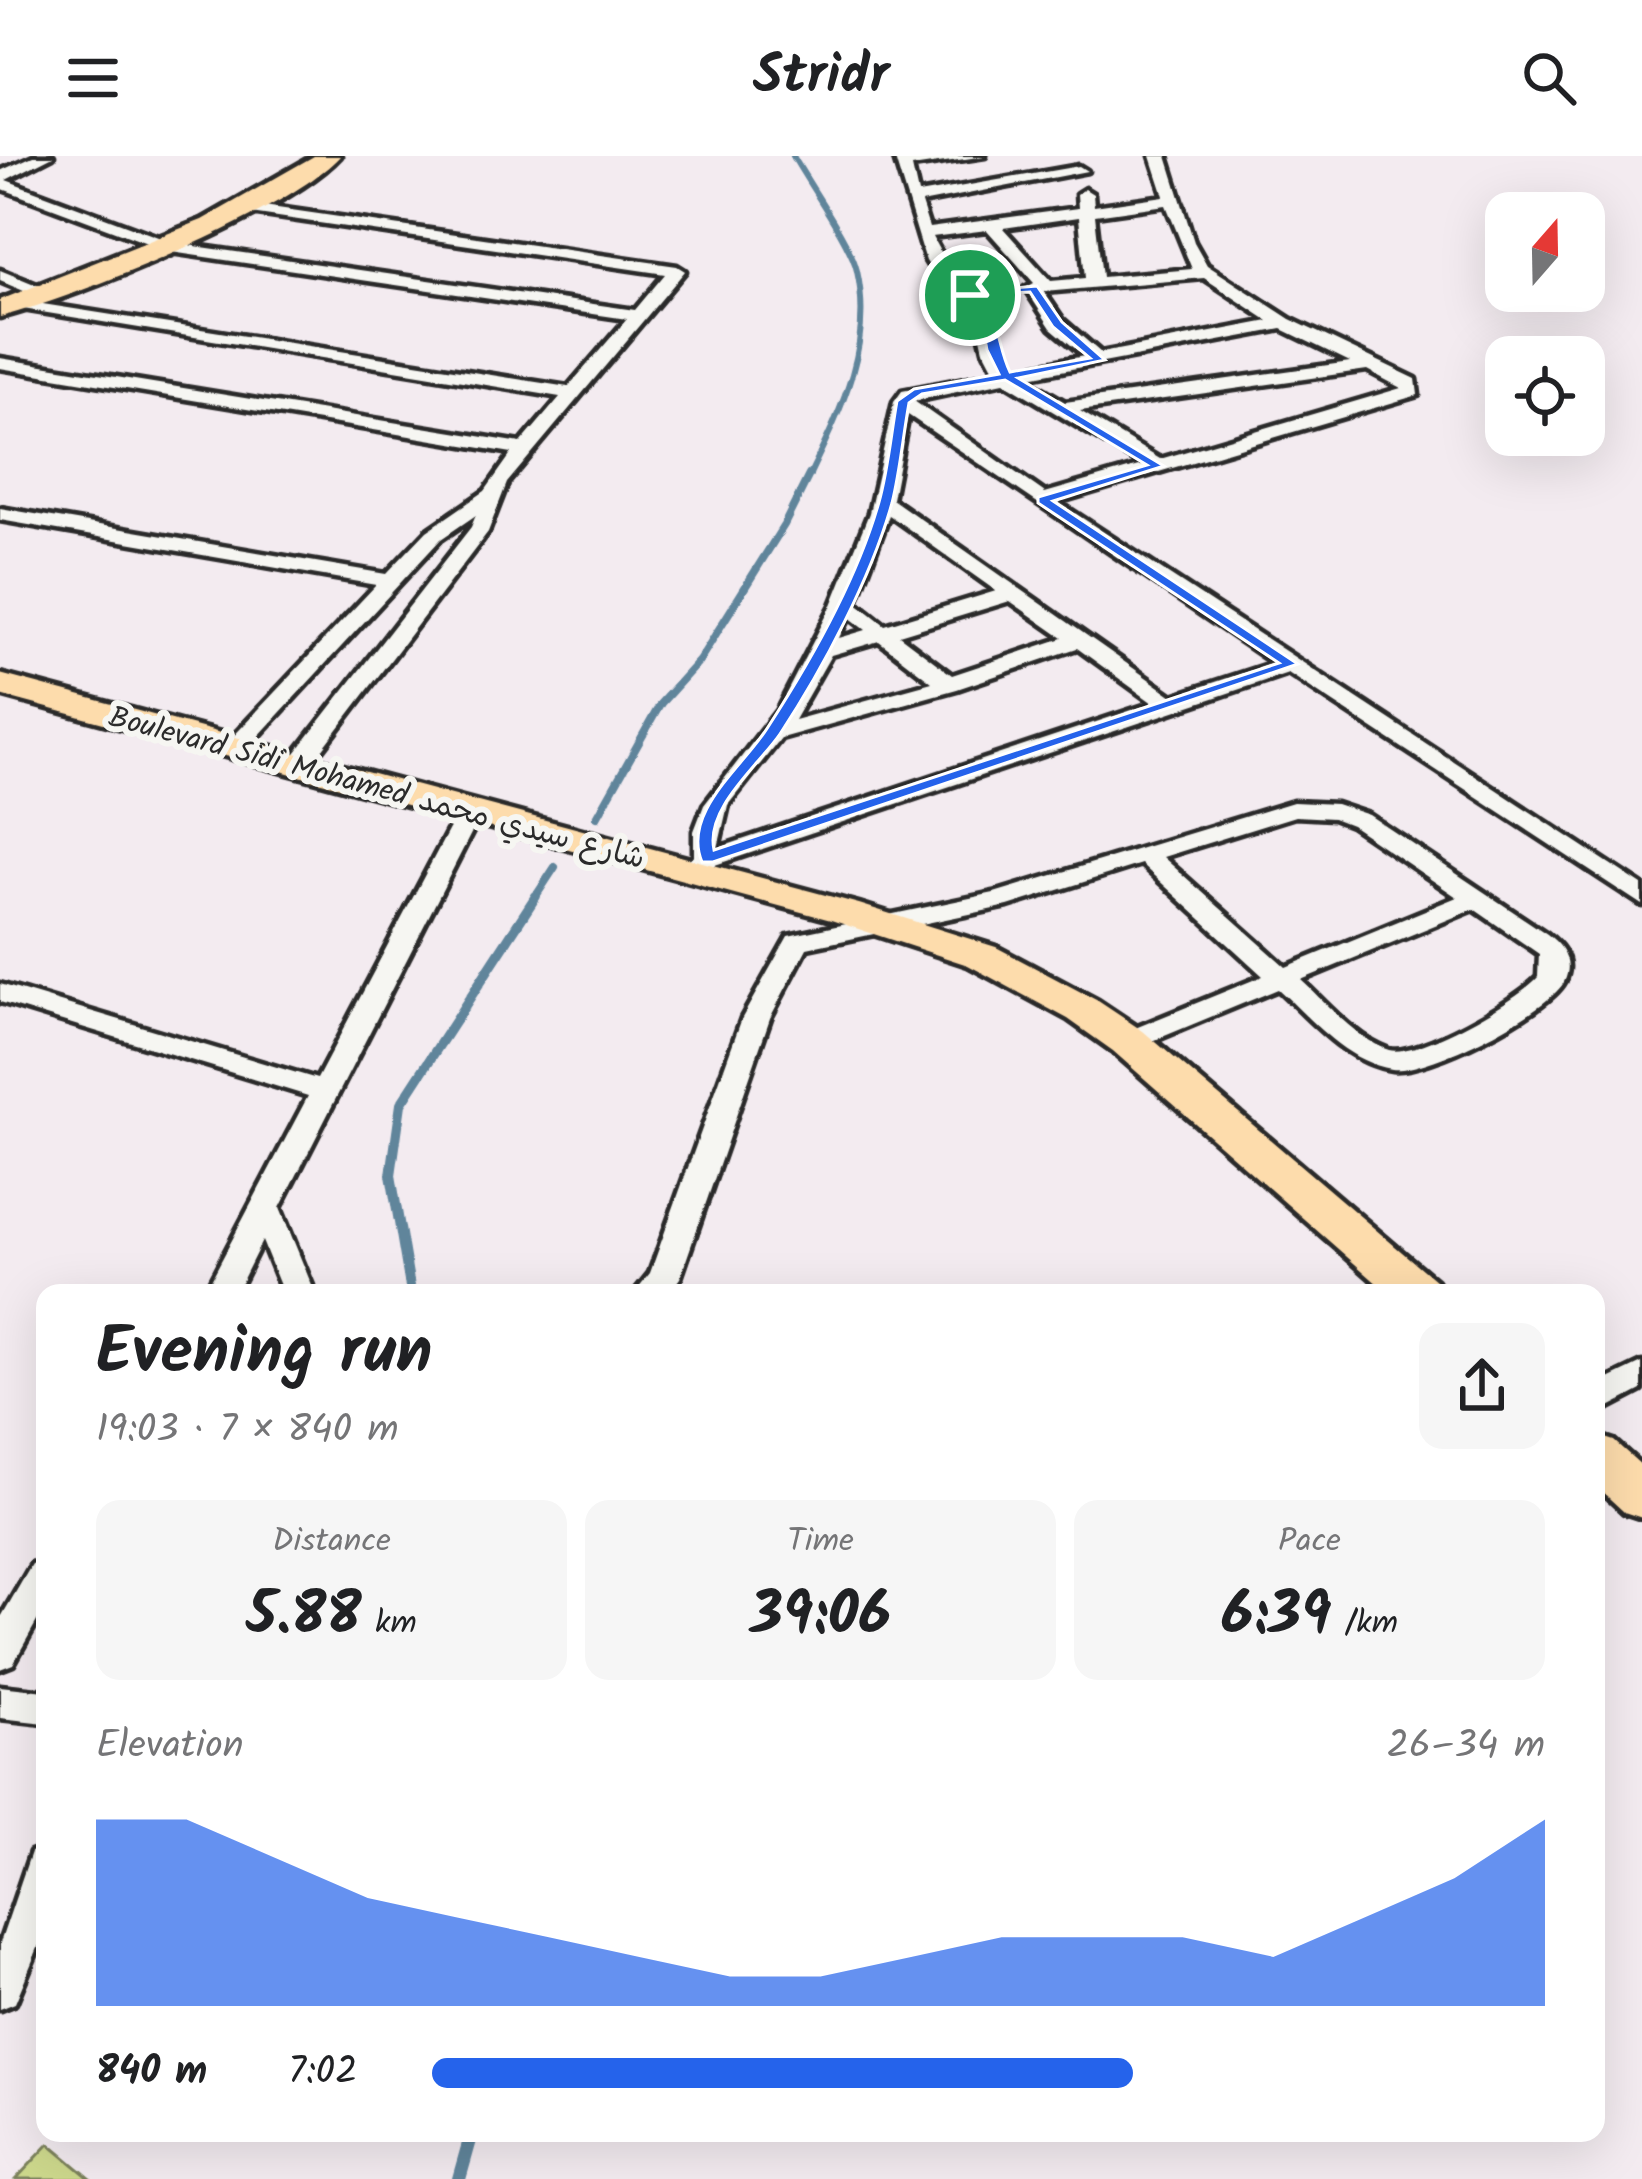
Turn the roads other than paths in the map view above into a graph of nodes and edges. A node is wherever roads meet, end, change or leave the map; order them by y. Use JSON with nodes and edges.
{"nodes":[{"id":1,"x":45,"y":156,"type":"edge"},
{"id":2,"x":329,"y":156,"type":"edge"},
{"id":3,"x":1159,"y":156,"type":"edge"},
{"id":4,"x":902,"y":159,"type":"edge"},
{"id":5,"x":989,"y":160,"type":"edge"},
{"id":6,"x":1077,"y":163,"type":"edge"},
{"id":7,"x":0,"y":180,"type":"edge"},
{"id":8,"x":1017,"y":180,"type":"junction"},
{"id":9,"x":914,"y":199,"type":"junction"},
{"id":10,"x":1173,"y":199,"type":"junction"},
{"id":11,"x":250,"y":209,"type":"junction"},
{"id":12,"x":1089,"y":210,"type":"junction"},
{"id":13,"x":991,"y":225,"type":"junction"},
{"id":14,"x":925,"y":233,"type":"junction"},
{"id":15,"x":171,"y":247,"type":"junction"},
{"id":16,"x":1206,"y":273,"type":"junction"},
{"id":17,"x":0,"y":275,"type":"edge"},
{"id":18,"x":1094,"y":283,"type":"junction"},
{"id":19,"x":1040,"y":288,"type":"junction"},
{"id":20,"x":962,"y":293,"type":"junction"},
{"id":21,"x":43,"y":294,"type":"junction"},
{"id":22,"x":9,"y":306,"type":"edge"},
{"id":23,"x":641,"y":316,"type":"junction"},
{"id":24,"x":1284,"y":323,"type":"junction"},
{"id":25,"x":1099,"y":360,"type":"junction"},
{"id":26,"x":0,"y":363,"type":"edge"},
{"id":27,"x":1371,"y":364,"type":"junction"},
{"id":28,"x":1006,"y":376,"type":"junction"},
{"id":29,"x":568,"y":393,"type":"junction"},
{"id":30,"x":903,"y":401,"type":"junction"},
{"id":31,"x":1065,"y":408,"type":"junction"},
{"id":32,"x":523,"y":449,"type":"junction"},
{"id":33,"x":1158,"y":466,"type":"junction"},
{"id":34,"x":489,"y":496,"type":"junction"},
{"id":35,"x":1043,"y":500,"type":"junction"},
{"id":36,"x":885,"y":503,"type":"junction"},
{"id":37,"x":0,"y":514,"type":"edge"},
{"id":38,"x":390,"y":580,"type":"junction"},
{"id":39,"x":1013,"y":593,"type":"junction"},
{"id":40,"x":842,"y":601,"type":"junction"},
{"id":41,"x":882,"y":630,"type":"junction"},
{"id":42,"x":1080,"y":640,"type":"junction"},
{"id":43,"x":821,"y":651,"type":"junction"},
{"id":44,"x":1291,"y":664,"type":"junction"},
{"id":45,"x":0,"y":684,"type":"edge"},
{"id":46,"x":949,"y":684,"type":"junction"},
{"id":47,"x":1170,"y":704,"type":"junction"},
{"id":48,"x":773,"y":733,"type":"junction"},
{"id":49,"x":234,"y":748,"type":"junction"},
{"id":50,"x":297,"y":766,"type":"junction"},
{"id":51,"x":470,"y":812,"type":"junction"},
{"id":52,"x":1148,"y":857,"type":"junction"},
{"id":53,"x":693,"y":863,"type":"junction"},
{"id":54,"x":1642,"y":897,"type":"edge"},
{"id":55,"x":1477,"y":898,"type":"junction"},
{"id":56,"x":885,"y":925,"type":"junction"},
{"id":57,"x":1282,"y":978,"type":"junction"},
{"id":58,"x":0,"y":993,"type":"edge"},
{"id":59,"x":1129,"y":1041,"type":"junction"},
{"id":60,"x":324,"y":1091,"type":"junction"},
{"id":61,"x":264,"y":1207,"type":"junction"},
{"id":62,"x":225,"y":1284,"type":"edge"},
{"id":63,"x":295,"y":1284,"type":"edge"},
{"id":64,"x":658,"y":1284,"type":"edge"},
{"id":65,"x":1409,"y":1284,"type":"edge"},
{"id":66,"x":1642,"y":1375,"type":"edge"},
{"id":67,"x":1605,"y":1395,"type":"edge"},
{"id":68,"x":1605,"y":1463,"type":"edge"},
{"id":69,"x":1642,"y":1497,"type":"edge"},
{"id":70,"x":36,"y":1590,"type":"edge"},
{"id":71,"x":0,"y":1653,"type":"edge"},
{"id":72,"x":0,"y":1702,"type":"edge"},
{"id":73,"x":36,"y":1706,"type":"edge"},
{"id":74,"x":36,"y":1894,"type":"edge"},
{"id":75,"x":0,"y":1989,"type":"edge"}],
"edges":[{"from":1,"to":7,"type":"street"},
{"from":2,"to":11,"type":"main road"},
{"from":3,"to":10,"type":"street"},
{"from":4,"to":5,"type":"street"},
{"from":4,"to":9,"type":"street"},
{"from":5,"to":8,"type":"street"},
{"from":6,"to":8,"type":"street"},
{"from":6,"to":12,"type":"street"},
{"from":7,"to":15,"type":"street"},
{"from":8,"to":9,"type":"street"},
{"from":9,"to":14,"type":"street"},
{"from":10,"to":12,"type":"street"},
{"from":10,"to":16,"type":"street"},
{"from":11,"to":15,"type":"main road"},
{"from":11,"to":23,"type":"street"},
{"from":12,"to":13,"type":"street"},
{"from":12,"to":18,"type":"street"},
{"from":13,"to":14,"type":"street"},
{"from":13,"to":19,"type":"street"},
{"from":14,"to":20,"type":"street"},
{"from":15,"to":21,"type":"main road"},
{"from":15,"to":23,"type":"street"},
{"from":16,"to":18,"type":"street"},
{"from":16,"to":24,"type":"street"},
{"from":17,"to":21,"type":"street"},
{"from":18,"to":19,"type":"street"},
{"from":19,"to":20,"type":"street"},
{"from":19,"to":25,"type":"street"},
{"from":20,"to":28,"type":"street"},
{"from":21,"to":22,"type":"main road"},
{"from":22,"to":29,"type":"street"},
{"from":23,"to":29,"type":"street"},
{"from":24,"to":25,"type":"street"},
{"from":24,"to":27,"type":"street"},
{"from":25,"to":28,"type":"street"},
{"from":26,"to":32,"type":"street"},
{"from":27,"to":31,"type":"street"},
{"from":27,"to":33,"type":"street"},
{"from":28,"to":30,"type":"street"},
{"from":28,"to":31,"type":"street"},
{"from":29,"to":32,"type":"street"},
{"from":30,"to":35,"type":"street"},
{"from":30,"to":36,"type":"street"},
{"from":31,"to":33,"type":"street"},
{"from":32,"to":34,"type":"street"},
{"from":33,"to":35,"type":"street"},
{"from":34,"to":38,"type":"street"},
{"from":34,"to":50,"type":"street"},
{"from":35,"to":44,"type":"street"},
{"from":36,"to":39,"type":"street"},
{"from":36,"to":40,"type":"street"},
{"from":37,"to":38,"type":"street"},
{"from":38,"to":49,"type":"street"},
{"from":39,"to":41,"type":"street"},
{"from":39,"to":42,"type":"street"},
{"from":40,"to":41,"type":"street"},
{"from":40,"to":43,"type":"street"},
{"from":41,"to":43,"type":"street"},
{"from":41,"to":46,"type":"street"},
{"from":42,"to":46,"type":"street"},
{"from":42,"to":47,"type":"street"},
{"from":43,"to":48,"type":"street"},
{"from":44,"to":47,"type":"street"},
{"from":44,"to":54,"type":"street"},
{"from":45,"to":49,"type":"main road","name":"Boulevard Sidi Mohamed شارع سيدي محمد"},
{"from":46,"to":48,"type":"street"},
{"from":47,"to":53,"type":"street"},
{"from":48,"to":53,"type":"street"},
{"from":49,"to":50,"type":"main road","name":"Boulevard Sidi Mohamed شارع سيدي محمد"},
{"from":50,"to":51,"type":"main road","name":"Boulevard Sidi Mohamed شارع سيدي محمد"},
{"from":51,"to":53,"type":"main road","name":"Boulevard Sidi Mohamed شارع سيدي محمد"},
{"from":51,"to":60,"type":"street"},
{"from":52,"to":55,"type":"street"},
{"from":52,"to":56,"type":"street"},
{"from":52,"to":57,"type":"street"},
{"from":53,"to":56,"type":"main road","name":"Boulevard Sidi Mohamed شارع سيدي محمد"},
{"from":55,"to":57,"type":"street"},
{"from":55,"to":57,"type":"street"},
{"from":56,"to":59,"type":"main road","name":"Boulevard Sidi Mohamed شارع سيدي محمد"},
{"from":56,"to":64,"type":"street"},
{"from":57,"to":59,"type":"street"},
{"from":58,"to":60,"type":"street"},
{"from":59,"to":65,"type":"main road","name":"Boulevard Sidi Mohamed شارع سيدي محمد"},
{"from":60,"to":61,"type":"street"},
{"from":61,"to":62,"type":"street"},
{"from":61,"to":63,"type":"street"},
{"from":66,"to":67,"type":"street"},
{"from":68,"to":69,"type":"main road"},
{"from":70,"to":71,"type":"street"},
{"from":72,"to":73,"type":"street"},
{"from":74,"to":75,"type":"street"}]}
